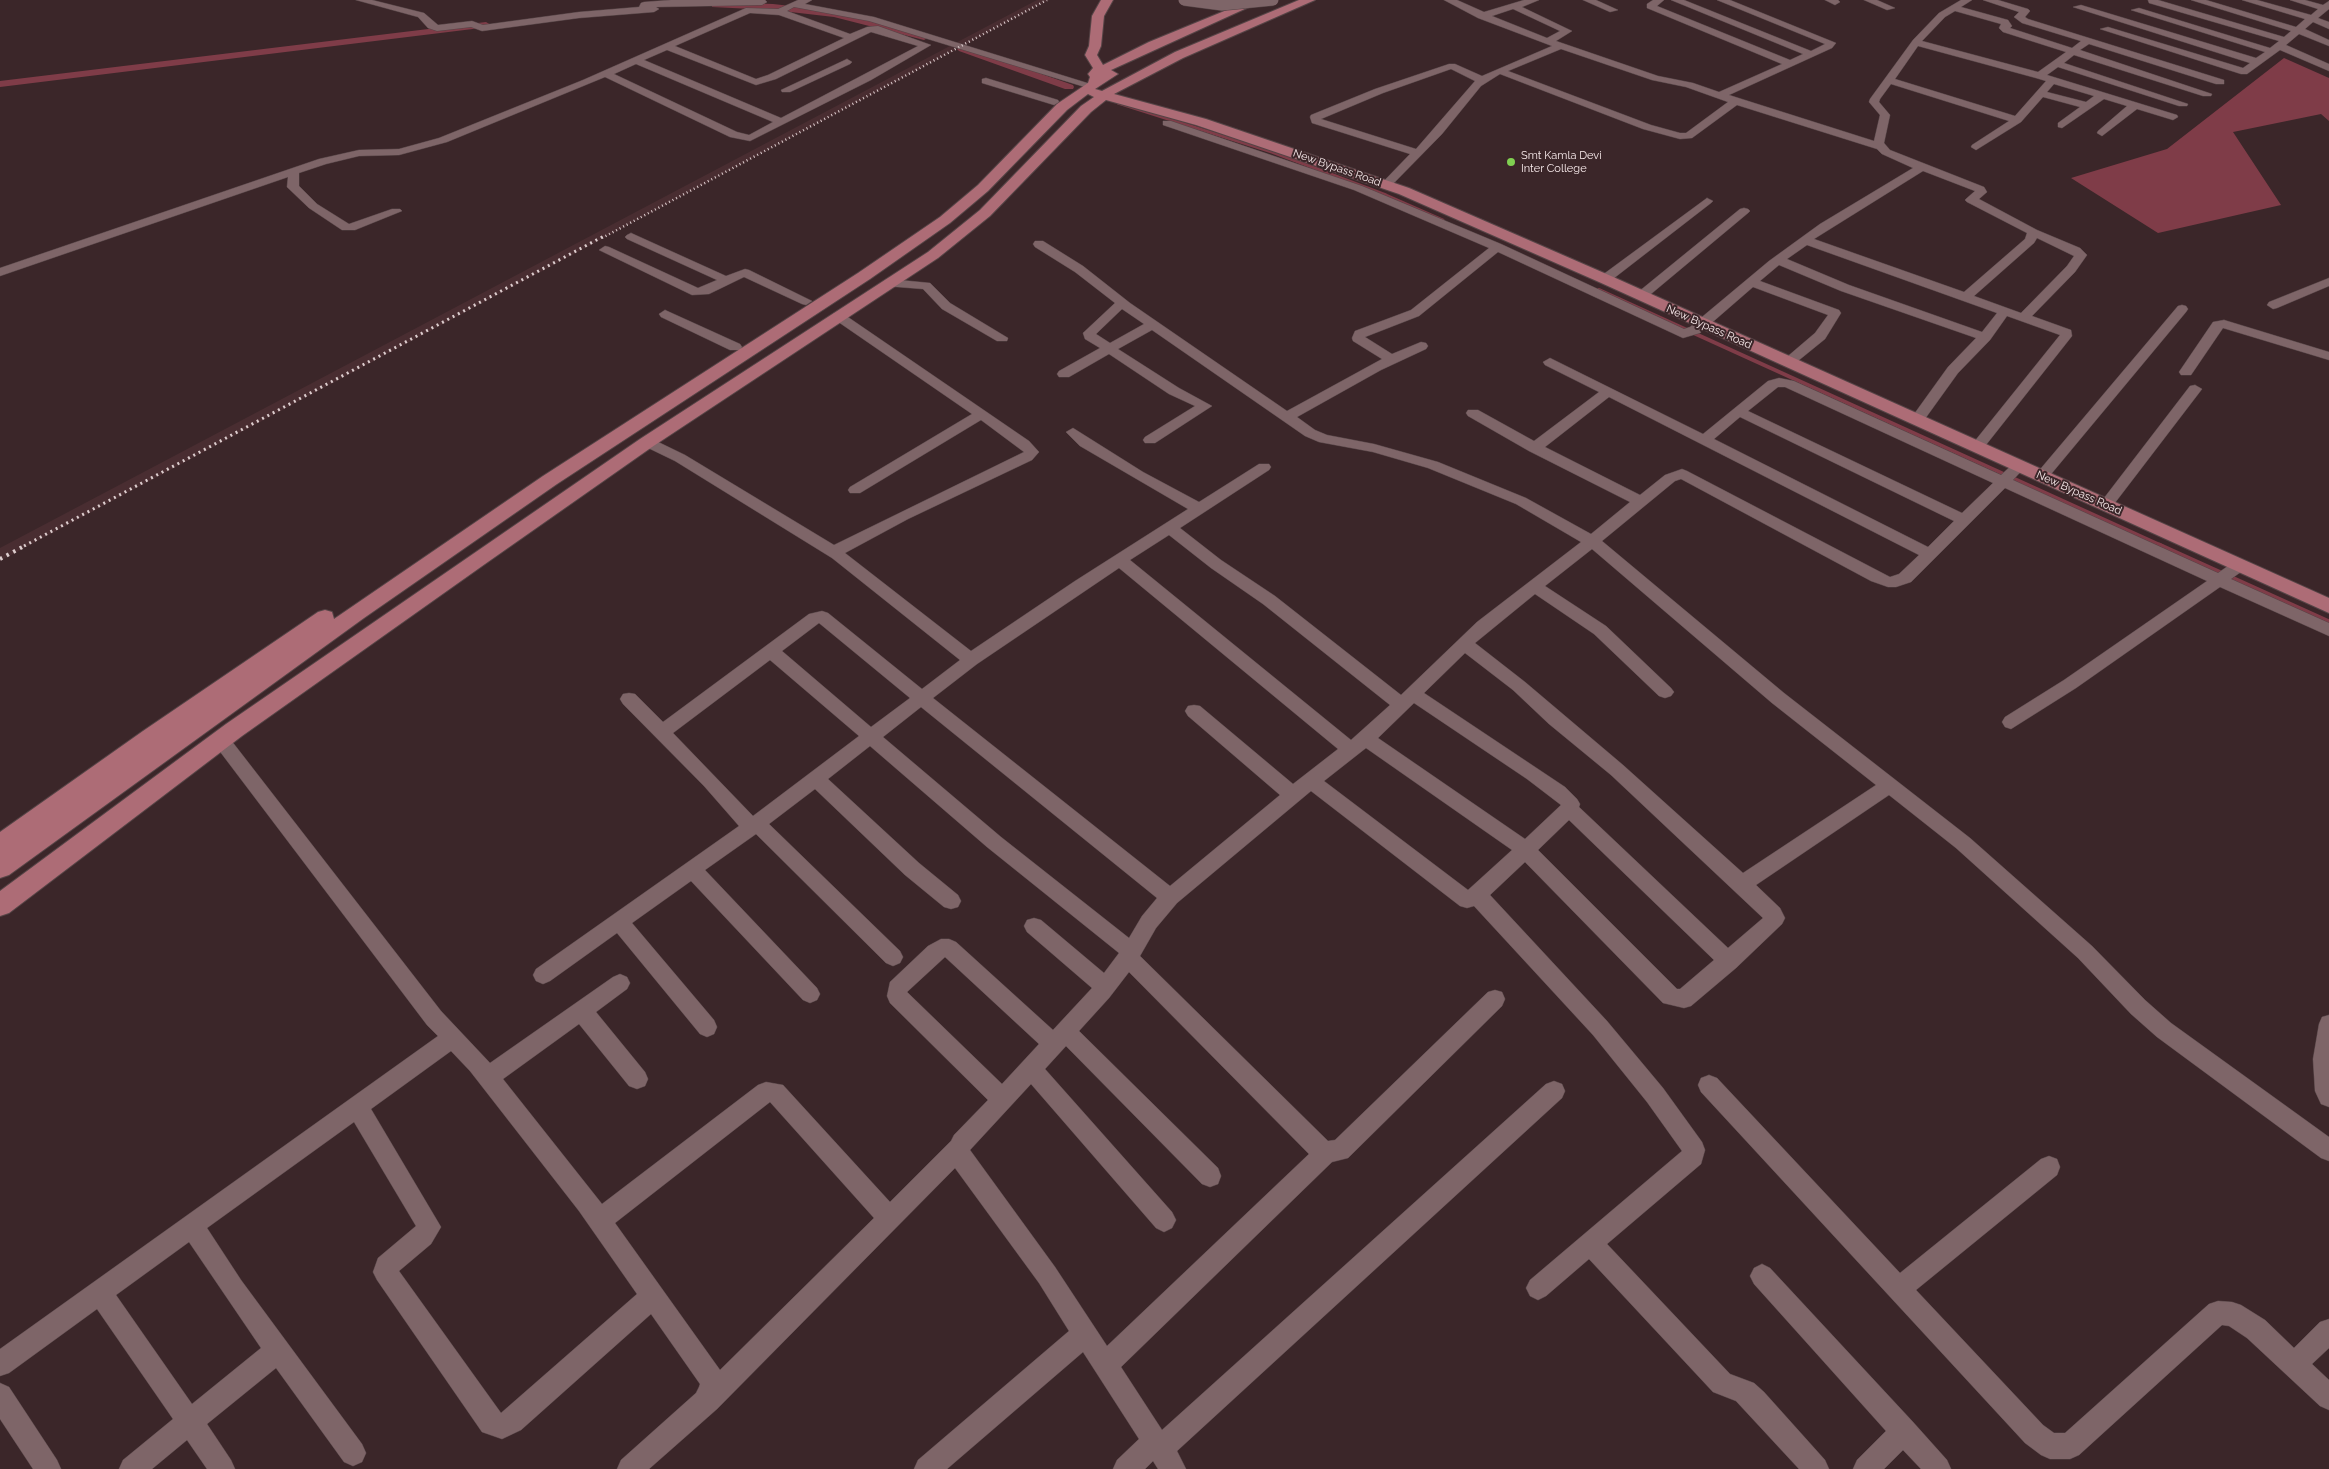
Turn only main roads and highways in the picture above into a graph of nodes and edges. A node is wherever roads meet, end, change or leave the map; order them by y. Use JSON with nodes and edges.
{"nodes":[{"id":1,"x":1107,"y":0,"type":"edge"},
{"id":2,"x":1298,"y":0,"type":"edge"},
{"id":3,"x":1309,"y":0,"type":"edge"},
{"id":4,"x":1259,"y":4,"type":"edge"},
{"id":5,"x":1090,"y":86,"type":"junction"},
{"id":6,"x":2329,"y":606,"type":"edge"},
{"id":7,"x":0,"y":845,"type":"edge"},
{"id":8,"x":0,"y":868,"type":"edge"},
{"id":9,"x":0,"y":889,"type":"edge"},
{"id":10,"x":0,"y":905,"type":"edge"}],
"edges":[{"from":1,"to":5,"type":"main road"},
{"from":2,"to":5,"type":"main road"},
{"from":3,"to":5,"type":"main road"},
{"from":4,"to":5,"type":"main road"},
{"from":5,"to":6,"type":"main road","name":"New Bypass Road"},
{"from":5,"to":7,"type":"main road"},
{"from":5,"to":8,"type":"main road"},
{"from":5,"to":9,"type":"main road"},
{"from":5,"to":10,"type":"main road"}]}
